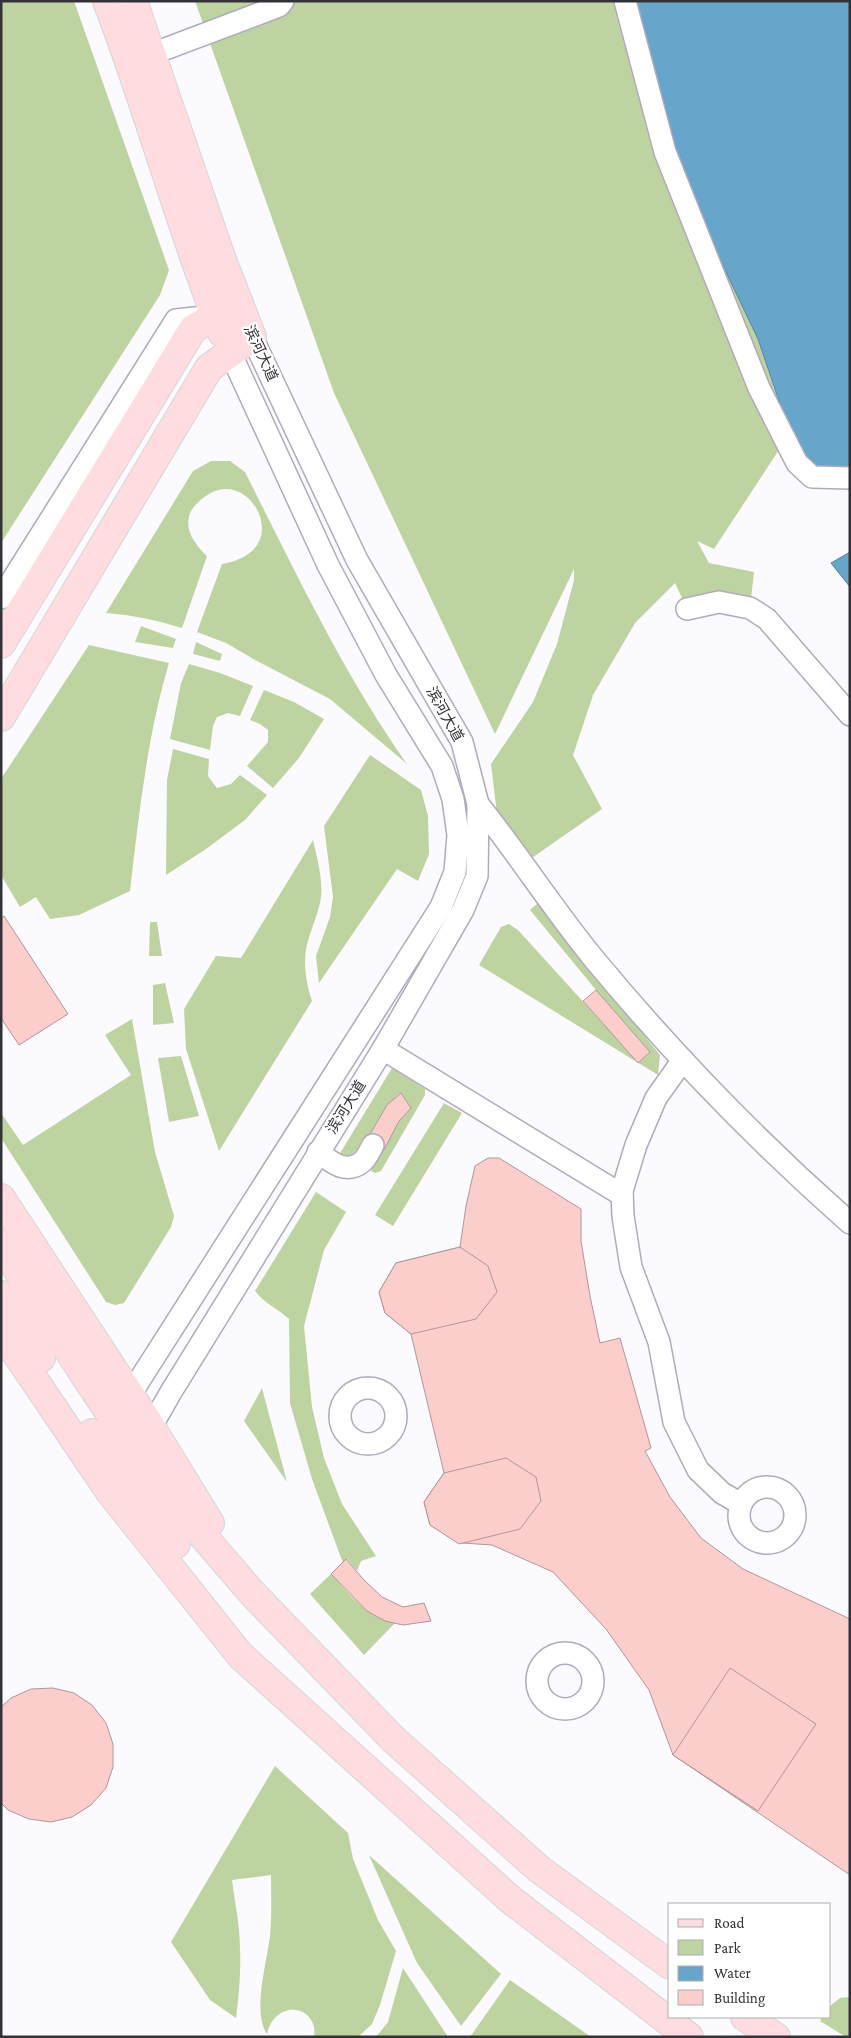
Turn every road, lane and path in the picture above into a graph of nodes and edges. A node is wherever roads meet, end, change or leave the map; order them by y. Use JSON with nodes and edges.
{"nodes":[{"id":1,"x":107,"y":1,"type":"edge"},
{"id":2,"x":133,"y":1,"type":"edge"},
{"id":3,"x":283,"y":1,"type":"edge"},
{"id":4,"x":625,"y":1,"type":"edge"},
{"id":5,"x":152,"y":54,"type":"junction"},
{"id":6,"x":227,"y":308,"type":"junction"},
{"id":7,"x":252,"y":337,"type":"junction"},
{"id":8,"x":230,"y":352,"type":"junction"},
{"id":9,"x":850,"y":478,"type":"edge"},
{"id":10,"x":1,"y":598,"type":"edge"},
{"id":11,"x":687,"y":609,"type":"dead end"},
{"id":12,"x":1,"y":644,"type":"edge"},
{"id":13,"x":850,"y":715,"type":"edge"},
{"id":14,"x":1,"y":717,"type":"edge"},
{"id":15,"x":478,"y":804,"type":"junction"},
{"id":16,"x":383,"y":1049,"type":"junction"},
{"id":17,"x":683,"y":1060,"type":"junction"},
{"id":18,"x":373,"y":1145,"type":"dead end"},
{"id":19,"x":318,"y":1152,"type":"junction"},
{"id":20,"x":622,"y":1195,"type":"junction"},
{"id":21,"x":1,"y":1198,"type":"edge"},
{"id":22,"x":850,"y":1223,"type":"edge"},
{"id":23,"x":1,"y":1244,"type":"edge"},
{"id":24,"x":1,"y":1295,"type":"edge"},
{"id":25,"x":1,"y":1331,"type":"edge"},
{"id":26,"x":130,"y":1394,"type":"junction"},
{"id":27,"x":151,"y":1427,"type":"junction"},
{"id":28,"x":741,"y":1504,"type":"dead end"},
{"id":29,"x":252,"y":1593,"type":"junction"},
{"id":30,"x":375,"y":1777,"type":"junction"},
{"id":31,"x":668,"y":1964,"type":"edge"},
{"id":32,"x":747,"y":2018,"type":"edge"},
{"id":33,"x":690,"y":2037,"type":"edge"},
{"id":34,"x":776,"y":2037,"type":"edge"}],
"edges":[{"from":1,"to":6,"type":"main road","name":"滨河大道"},
{"from":2,"to":5,"type":"main road","name":"滨河大道"},
{"from":3,"to":5,"type":"street"},
{"from":4,"to":9,"type":"street"},
{"from":5,"to":6,"type":"main road","name":"滨河大道"},
{"from":6,"to":7,"type":"main road","name":"滨河大道"},
{"from":6,"to":8,"type":"main road","name":"滨河大道"},
{"from":6,"to":10,"type":"street"},
{"from":6,"to":12,"type":"main road"},
{"from":7,"to":8,"type":"main road"},
{"from":7,"to":15,"type":"street","name":"滨河大道"},
{"from":8,"to":14,"type":"main road"},
{"from":8,"to":26,"type":"street","name":"滨河大道"},
{"from":11,"to":13,"type":"street"},
{"from":15,"to":16,"type":"street","name":"滨河大道"},
{"from":15,"to":17,"type":"street"},
{"from":16,"to":19,"type":"street","name":"滨河大道"},
{"from":16,"to":20,"type":"street"},
{"from":17,"to":20,"type":"street"},
{"from":17,"to":22,"type":"street"},
{"from":18,"to":19,"type":"street"},
{"from":19,"to":27,"type":"street","name":"滨河大道"},
{"from":20,"to":28,"type":"street"},
{"from":21,"to":26,"type":"main road"},
{"from":23,"to":29,"type":"main road"},
{"from":24,"to":30,"type":"main road"},
{"from":25,"to":30,"type":"main road"},
{"from":26,"to":27,"type":"main road"},
{"from":27,"to":29,"type":"main road"},
{"from":29,"to":31,"type":"main road"},
{"from":30,"to":33,"type":"main road"},
{"from":32,"to":34,"type":"main road"}]}
